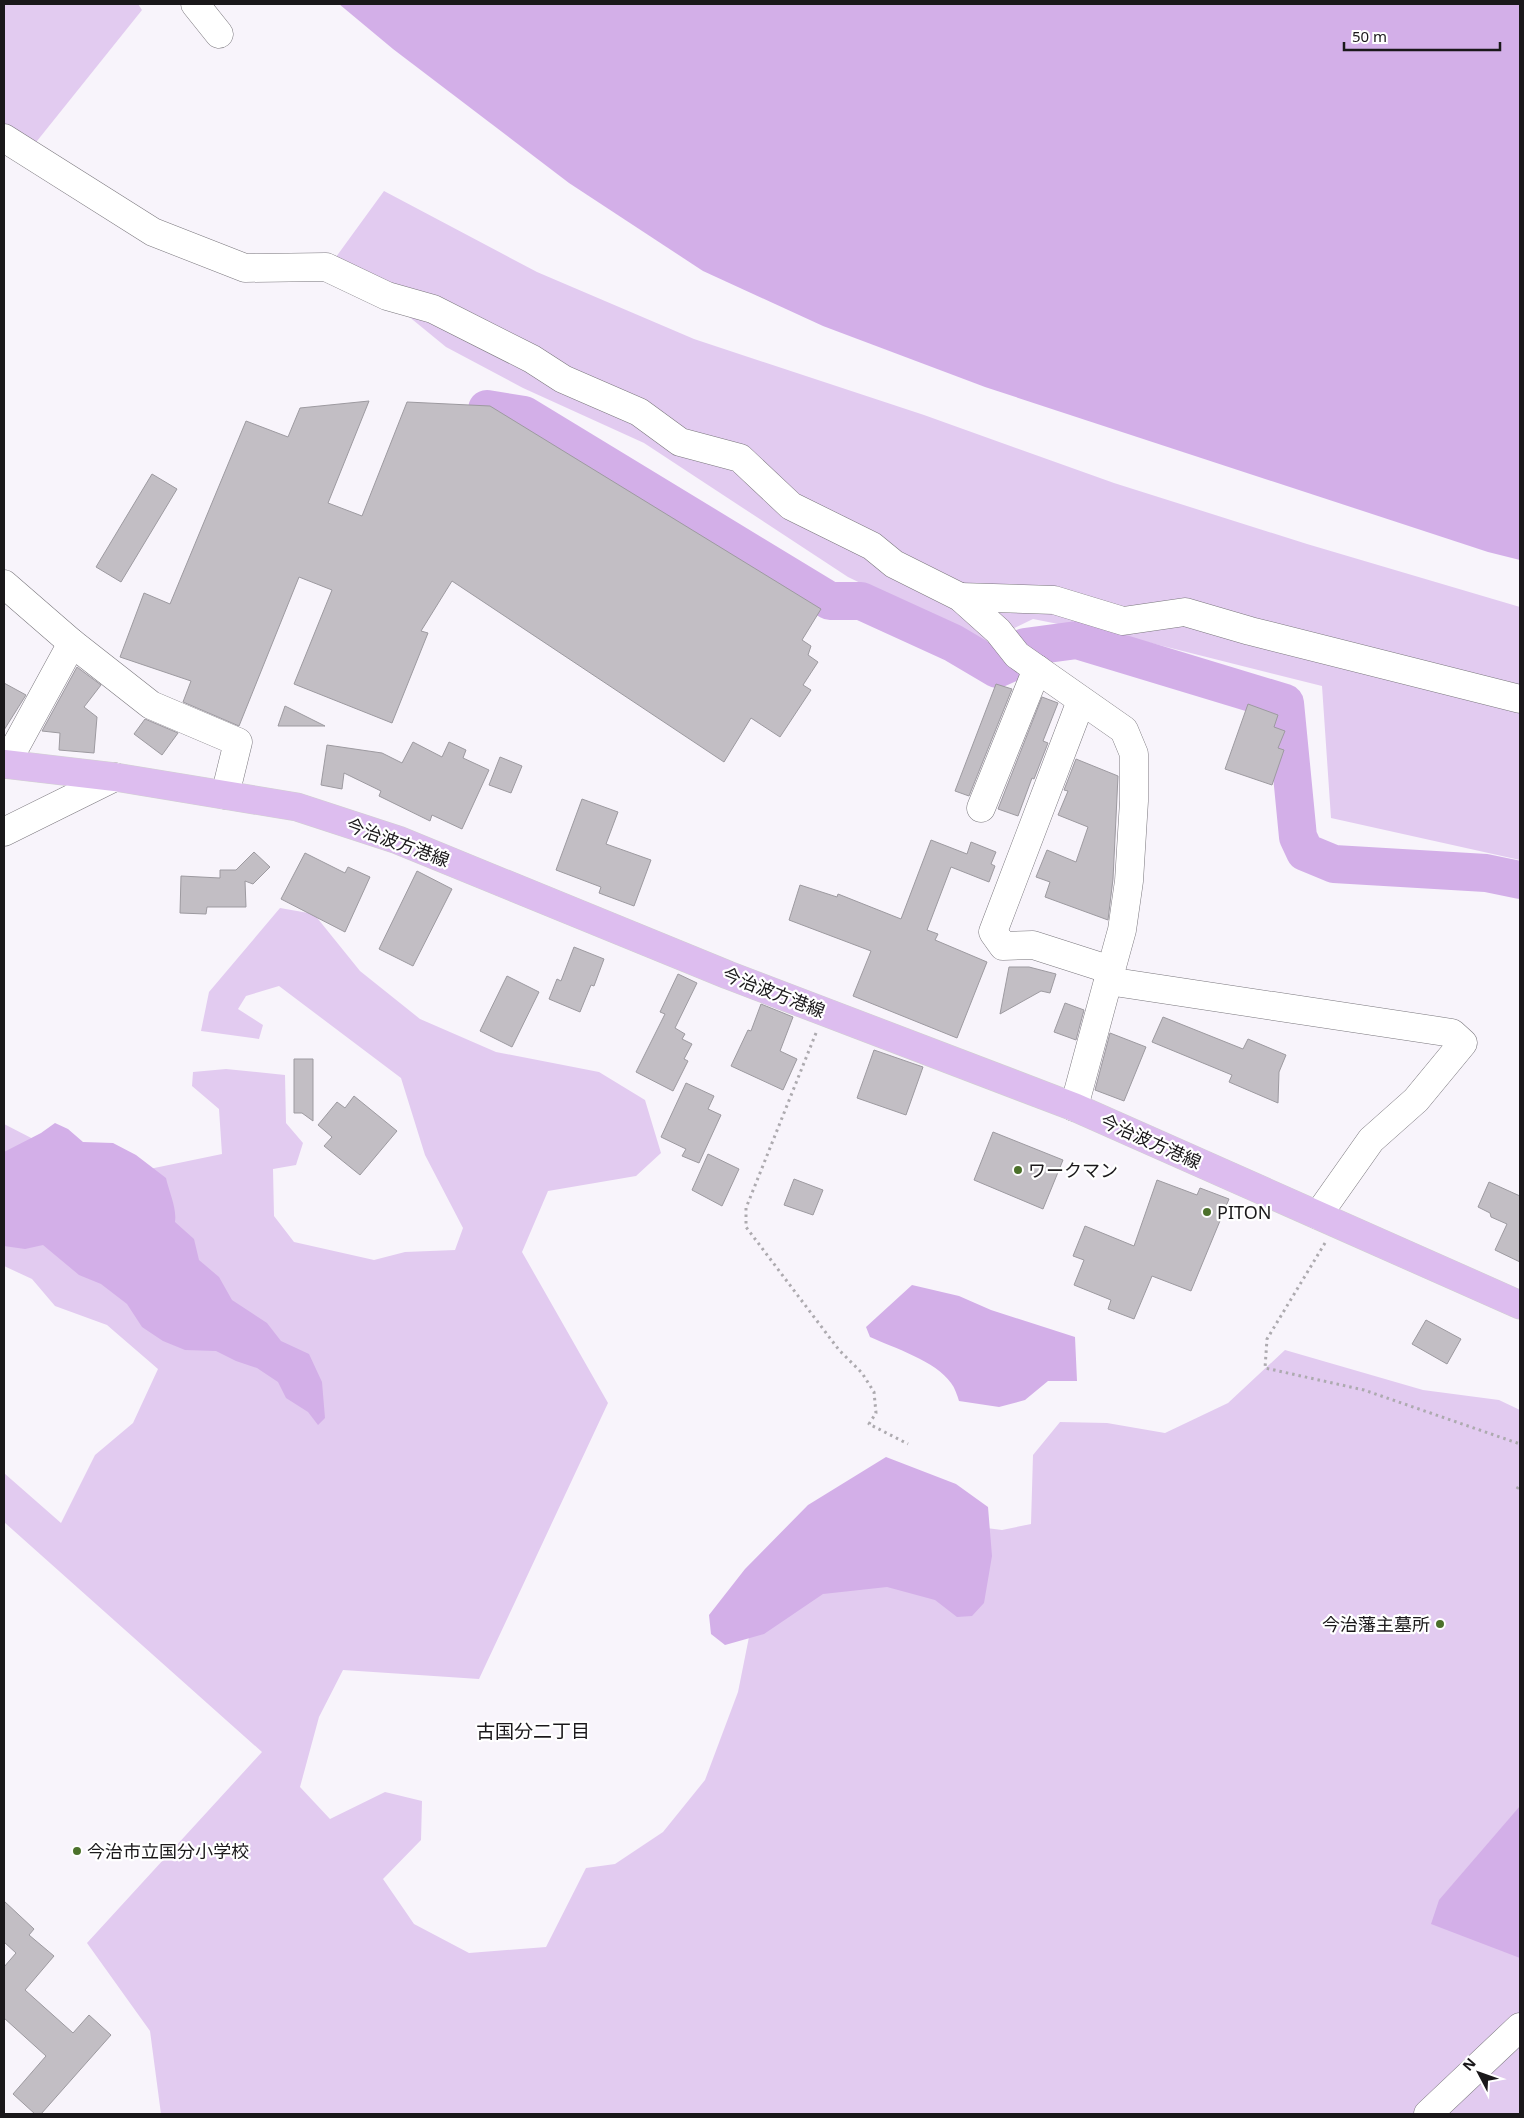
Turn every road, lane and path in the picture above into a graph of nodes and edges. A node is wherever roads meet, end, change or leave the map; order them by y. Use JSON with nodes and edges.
{"nodes":[{"id":1,"x":195,"y":4,"type":"edge"},
{"id":2,"x":219,"y":34,"type":"dead end"},
{"id":3,"x":4,"y":138,"type":"edge"},
{"id":4,"x":4,"y":584,"type":"edge"},
{"id":5,"x":960,"y":597,"type":"junction"},
{"id":6,"x":72,"y":643,"type":"junction"},
{"id":7,"x":1036,"y":669,"type":"junction"},
{"id":8,"x":1520,"y":699,"type":"edge"},
{"id":9,"x":1081,"y":701,"type":"junction"},
{"id":10,"x":5,"y":764,"type":"edge"},
{"id":11,"x":115,"y":777,"type":"junction"},
{"id":12,"x":225,"y":795,"type":"junction"},
{"id":13,"x":981,"y":808,"type":"dead end"},
{"id":14,"x":4,"y":832,"type":"edge"},
{"id":15,"x":1109,"y":975,"type":"junction"},
{"id":16,"x":824,"y":1011,"type":"junction"},
{"id":17,"x":1074,"y":1107,"type":"junction"},
{"id":18,"x":1328,"y":1219,"type":"junction"},
{"id":19,"x":1520,"y":1305,"type":"edge"},
{"id":20,"x":908,"y":1444,"type":"dead end"},
{"id":21,"x":1520,"y":1444,"type":"edge"},
{"id":22,"x":1520,"y":1484,"type":"edge"},
{"id":23,"x":1517,"y":1489,"type":"dead end"},
{"id":24,"x":1520,"y":2027,"type":"edge"},
{"id":25,"x":1428,"y":2114,"type":"edge"}],
"edges":[{"from":1,"to":2,"type":"street"},
{"from":3,"to":5,"type":"street"},
{"from":4,"to":6,"type":"street"},
{"from":5,"to":7,"type":"street"},
{"from":5,"to":8,"type":"street"},
{"from":6,"to":10,"type":"street"},
{"from":6,"to":12,"type":"street"},
{"from":7,"to":9,"type":"street"},
{"from":7,"to":13,"type":"street"},
{"from":9,"to":15,"type":"street"},
{"from":9,"to":15,"type":"street"},
{"from":10,"to":11,"type":"main road","name":"今治波方港線"},
{"from":11,"to":12,"type":"main road","name":"今治波方港線"},
{"from":11,"to":14,"type":"street"},
{"from":12,"to":16,"type":"main road","name":"今治波方港線"},
{"from":15,"to":17,"type":"street"},
{"from":15,"to":18,"type":"street"},
{"from":16,"to":17,"type":"main road","name":"今治波方港線"},
{"from":16,"to":20,"type":"path"},
{"from":17,"to":18,"type":"main road","name":"今治波方港線"},
{"from":18,"to":19,"type":"main road","name":"今治波方港線"},
{"from":18,"to":21,"type":"path"},
{"from":22,"to":23,"type":"path"},
{"from":24,"to":25,"type":"street"}]}
